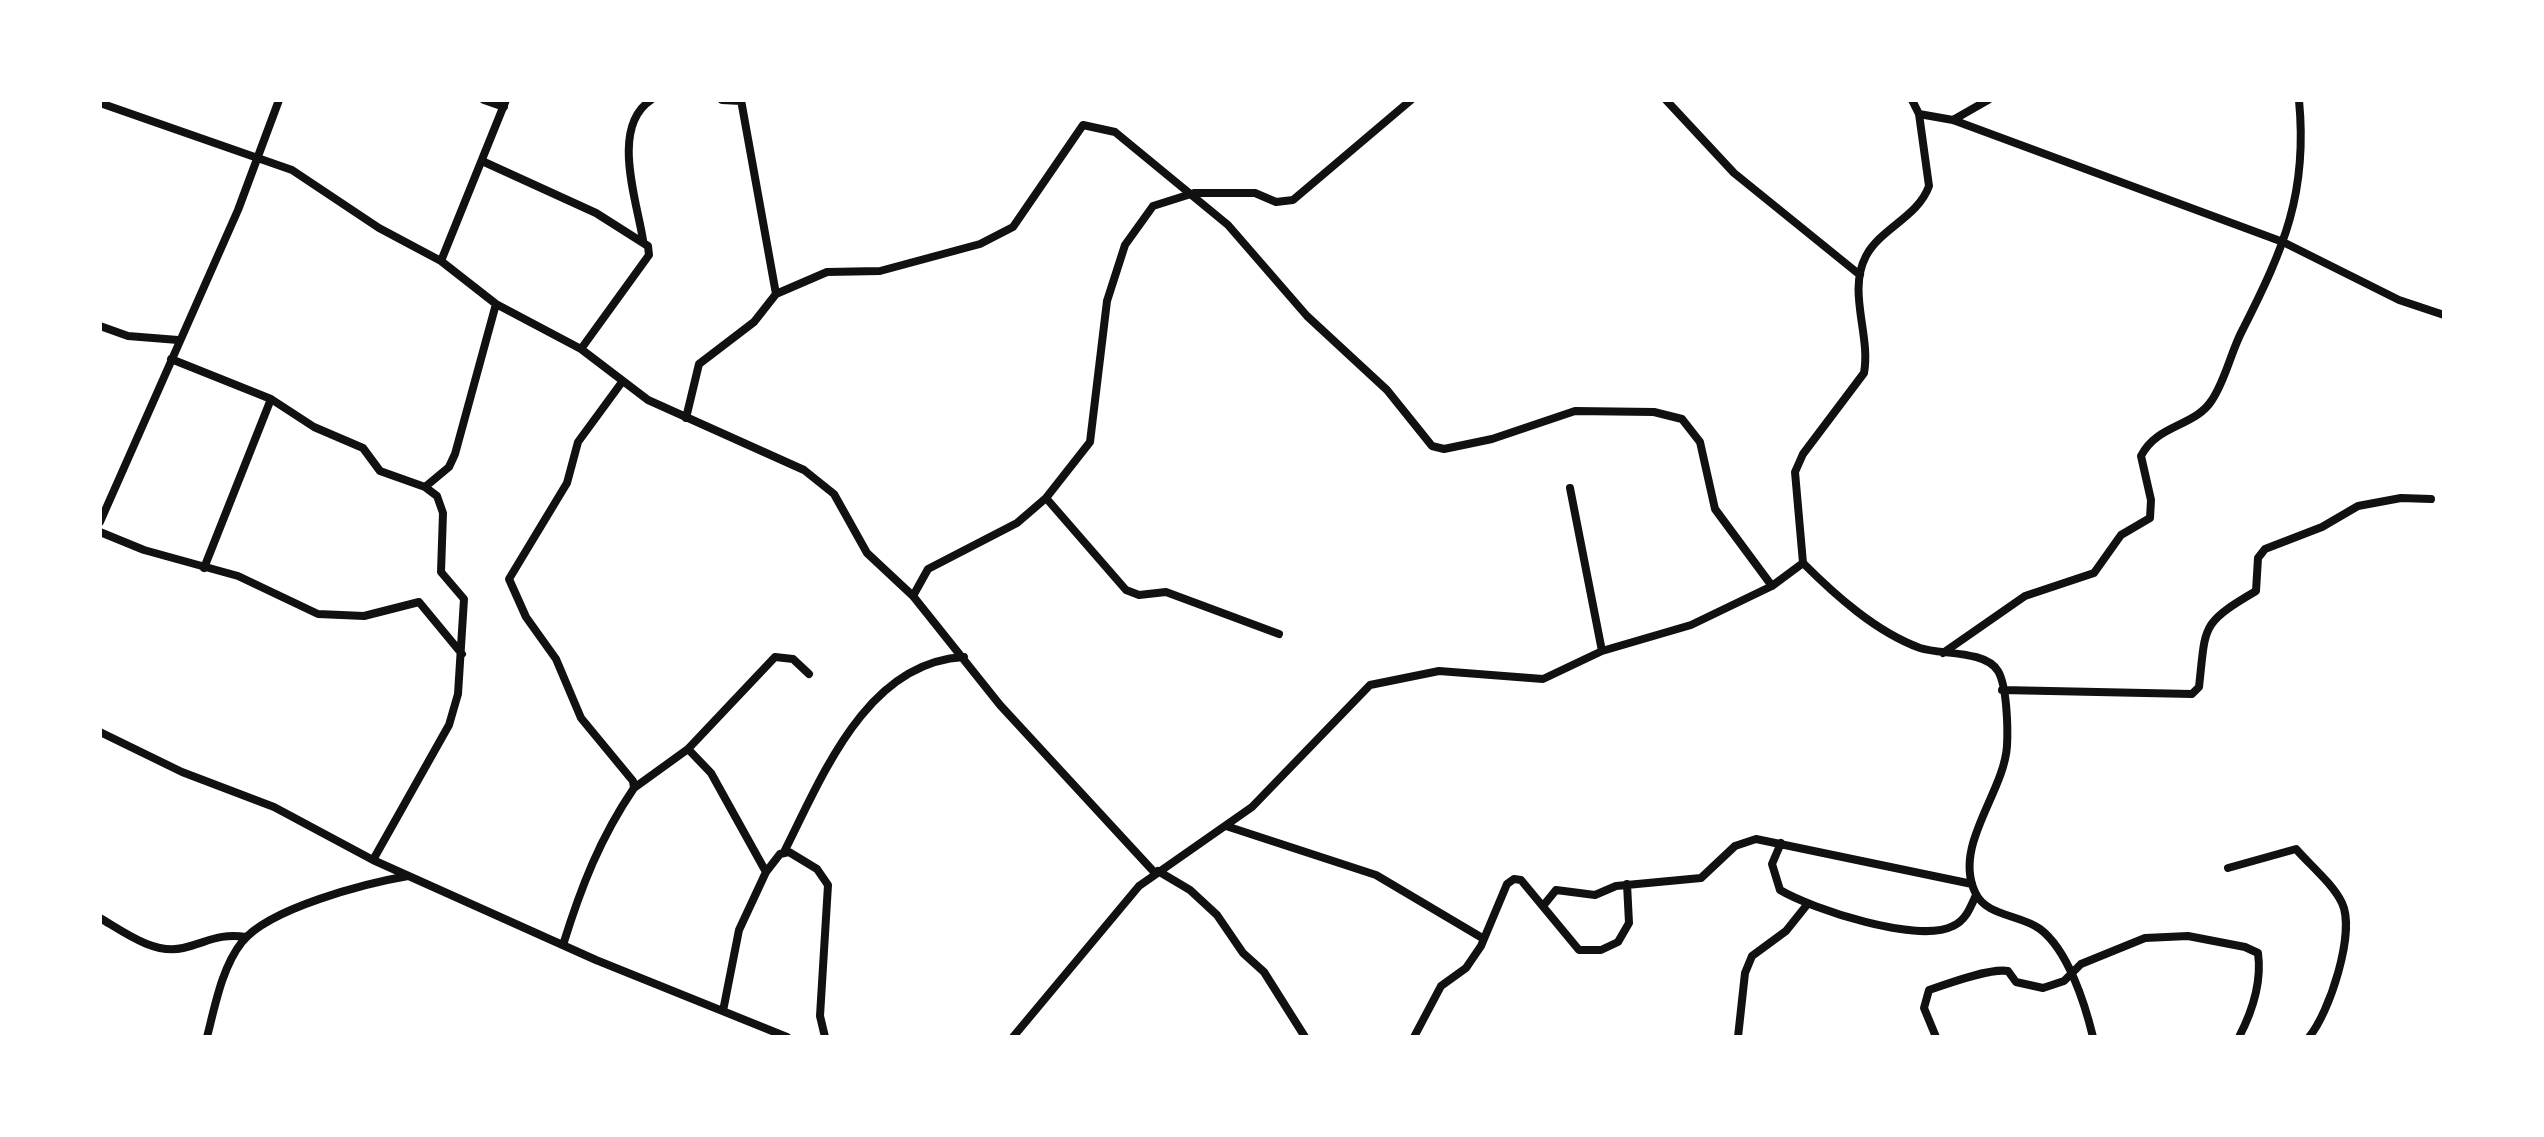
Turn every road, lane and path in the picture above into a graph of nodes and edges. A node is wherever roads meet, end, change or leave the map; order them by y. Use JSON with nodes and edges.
{"nodes":[{"id":1,"x":280,"y":100,"type":"edge"},
{"id":2,"x":484,"y":100,"type":"edge"},
{"id":3,"x":651,"y":100,"type":"edge"},
{"id":4,"x":722,"y":100,"type":"edge"},
{"id":5,"x":741,"y":100,"type":"edge"},
{"id":6,"x":1411,"y":100,"type":"edge"},
{"id":7,"x":1666,"y":100,"type":"edge"},
{"id":8,"x":1912,"y":100,"type":"edge"},
{"id":9,"x":1988,"y":100,"type":"edge"},
{"id":10,"x":2299,"y":100,"type":"edge"},
{"id":11,"x":100,"y":103,"type":"edge"},
{"id":12,"x":505,"y":103,"type":"edge"},
{"id":13,"x":1919,"y":114,"type":"junction"},
{"id":14,"x":1953,"y":120,"type":"junction"},
{"id":15,"x":260,"y":156,"type":"junction"},
{"id":16,"x":482,"y":160,"type":"junction"},
{"id":17,"x":1194,"y":193,"type":"junction"},
{"id":18,"x":643,"y":240,"type":"junction"},
{"id":19,"x":2283,"y":242,"type":"junction"},
{"id":20,"x":441,"y":261,"type":"junction"},
{"id":21,"x":1860,"y":275,"type":"junction"},
{"id":22,"x":776,"y":294,"type":"junction"},
{"id":23,"x":496,"y":304,"type":"junction"},
{"id":24,"x":2444,"y":315,"type":"edge"},
{"id":25,"x":100,"y":326,"type":"edge"},
{"id":26,"x":178,"y":340,"type":"junction"},
{"id":27,"x":581,"y":349,"type":"junction"},
{"id":28,"x":171,"y":359,"type":"junction"},
{"id":29,"x":622,"y":382,"type":"junction"},
{"id":30,"x":271,"y":399,"type":"junction"},
{"id":31,"x":686,"y":418,"type":"junction"},
{"id":32,"x":424,"y":487,"type":"junction"},
{"id":33,"x":1570,"y":488,"type":"dead end"},
{"id":34,"x":1046,"y":498,"type":"junction"},
{"id":35,"x":2431,"y":500,"type":"dead end"},
{"id":36,"x":100,"y":522,"type":"edge"},
{"id":37,"x":100,"y":532,"type":"edge"},
{"id":38,"x":1803,"y":563,"type":"junction"},
{"id":39,"x":204,"y":568,"type":"junction"},
{"id":40,"x":1772,"y":586,"type":"junction"},
{"id":41,"x":913,"y":596,"type":"junction"},
{"id":42,"x":1279,"y":634,"type":"dead end"},
{"id":43,"x":1602,"y":651,"type":"junction"},
{"id":44,"x":1943,"y":653,"type":"junction"},
{"id":45,"x":462,"y":654,"type":"junction"},
{"id":46,"x":964,"y":658,"type":"junction"},
{"id":47,"x":809,"y":674,"type":"dead end"},
{"id":48,"x":2002,"y":690,"type":"junction"},
{"id":49,"x":100,"y":732,"type":"edge"},
{"id":50,"x":688,"y":749,"type":"junction"},
{"id":51,"x":634,"y":788,"type":"junction"},
{"id":52,"x":1226,"y":826,"type":"junction"},
{"id":53,"x":1781,"y":843,"type":"junction"},
{"id":54,"x":784,"y":852,"type":"junction"},
{"id":55,"x":373,"y":860,"type":"junction"},
{"id":56,"x":2228,"y":868,"type":"dead end"},
{"id":57,"x":766,"y":872,"type":"junction"},
{"id":58,"x":1157,"y":872,"type":"junction"},
{"id":59,"x":408,"y":876,"type":"junction"},
{"id":60,"x":1627,"y":884,"type":"junction"},
{"id":61,"x":1972,"y":884,"type":"junction"},
{"id":62,"x":1976,"y":896,"type":"junction"},
{"id":63,"x":1544,"y":906,"type":"junction"},
{"id":64,"x":1806,"y":906,"type":"junction"},
{"id":65,"x":100,"y":918,"type":"edge"},
{"id":66,"x":246,"y":937,"type":"junction"},
{"id":67,"x":1484,"y":939,"type":"junction"},
{"id":68,"x":563,"y":944,"type":"junction"},
{"id":69,"x":2071,"y":977,"type":"junction"},
{"id":70,"x":723,"y":1011,"type":"junction"},
{"id":71,"x":207,"y":1037,"type":"edge"},
{"id":72,"x":787,"y":1037,"type":"edge"},
{"id":73,"x":826,"y":1037,"type":"edge"},
{"id":74,"x":1014,"y":1037,"type":"edge"},
{"id":75,"x":1305,"y":1037,"type":"edge"},
{"id":76,"x":1414,"y":1037,"type":"edge"},
{"id":77,"x":1738,"y":1037,"type":"edge"},
{"id":78,"x":1936,"y":1037,"type":"edge"},
{"id":79,"x":2093,"y":1037,"type":"edge"},
{"id":80,"x":2239,"y":1037,"type":"edge"},
{"id":81,"x":2309,"y":1037,"type":"edge"}],
"edges":[{"from":1,"to":15,"type":"street"},
{"from":2,"to":12,"type":"street"},
{"from":3,"to":18,"type":"street"},
{"from":4,"to":5,"type":"street"},
{"from":5,"to":22,"type":"street"},
{"from":6,"to":17,"type":"street"},
{"from":7,"to":21,"type":"street"},
{"from":8,"to":13,"type":"street"},
{"from":9,"to":14,"type":"street"},
{"from":10,"to":19,"type":"street"},
{"from":11,"to":15,"type":"street"},
{"from":12,"to":16,"type":"street"},
{"from":13,"to":14,"type":"street"},
{"from":13,"to":21,"type":"street"},
{"from":14,"to":19,"type":"street"},
{"from":15,"to":20,"type":"street"},
{"from":15,"to":26,"type":"street"},
{"from":16,"to":18,"type":"street"},
{"from":16,"to":20,"type":"street"},
{"from":17,"to":22,"type":"street"},
{"from":17,"to":34,"type":"street"},
{"from":17,"to":40,"type":"street"},
{"from":18,"to":27,"type":"street"},
{"from":19,"to":24,"type":"street"},
{"from":19,"to":44,"type":"street"},
{"from":20,"to":23,"type":"street"},
{"from":21,"to":38,"type":"street"},
{"from":22,"to":31,"type":"street"},
{"from":23,"to":27,"type":"street"},
{"from":23,"to":32,"type":"street"},
{"from":25,"to":26,"type":"street"},
{"from":26,"to":28,"type":"street"},
{"from":27,"to":29,"type":"street"},
{"from":28,"to":30,"type":"street"},
{"from":28,"to":36,"type":"street"},
{"from":29,"to":31,"type":"street"},
{"from":29,"to":51,"type":"street"},
{"from":30,"to":32,"type":"street"},
{"from":30,"to":39,"type":"street"},
{"from":31,"to":41,"type":"street"},
{"from":32,"to":45,"type":"street"},
{"from":33,"to":43,"type":"street"},
{"from":34,"to":41,"type":"street"},
{"from":34,"to":42,"type":"street"},
{"from":35,"to":48,"type":"street"},
{"from":37,"to":39,"type":"street"},
{"from":38,"to":40,"type":"street"},
{"from":38,"to":44,"type":"street"},
{"from":39,"to":45,"type":"street"},
{"from":40,"to":43,"type":"street"},
{"from":41,"to":46,"type":"street"},
{"from":43,"to":52,"type":"street"},
{"from":44,"to":48,"type":"street"},
{"from":45,"to":55,"type":"street"},
{"from":46,"to":54,"type":"street"},
{"from":46,"to":58,"type":"street"},
{"from":47,"to":50,"type":"street"},
{"from":48,"to":61,"type":"street"},
{"from":49,"to":55,"type":"street"},
{"from":50,"to":51,"type":"street"},
{"from":50,"to":57,"type":"street"},
{"from":51,"to":68,"type":"street"},
{"from":52,"to":58,"type":"street"},
{"from":52,"to":67,"type":"street"},
{"from":53,"to":60,"type":"street"},
{"from":53,"to":61,"type":"street"},
{"from":53,"to":64,"type":"street"},
{"from":54,"to":57,"type":"street"},
{"from":54,"to":73,"type":"street"},
{"from":55,"to":59,"type":"street"},
{"from":56,"to":81,"type":"street"},
{"from":57,"to":70,"type":"street"},
{"from":58,"to":74,"type":"street"},
{"from":58,"to":75,"type":"street"},
{"from":59,"to":66,"type":"street"},
{"from":59,"to":68,"type":"street"},
{"from":60,"to":63,"type":"street"},
{"from":60,"to":63,"type":"street"},
{"from":61,"to":62,"type":"street"},
{"from":62,"to":64,"type":"street"},
{"from":62,"to":69,"type":"street"},
{"from":63,"to":67,"type":"street"},
{"from":64,"to":77,"type":"street"},
{"from":65,"to":66,"type":"street"},
{"from":66,"to":71,"type":"street"},
{"from":67,"to":76,"type":"street"},
{"from":68,"to":70,"type":"street"},
{"from":69,"to":78,"type":"street"},
{"from":69,"to":79,"type":"street"},
{"from":69,"to":80,"type":"street"},
{"from":70,"to":72,"type":"street"}]}
